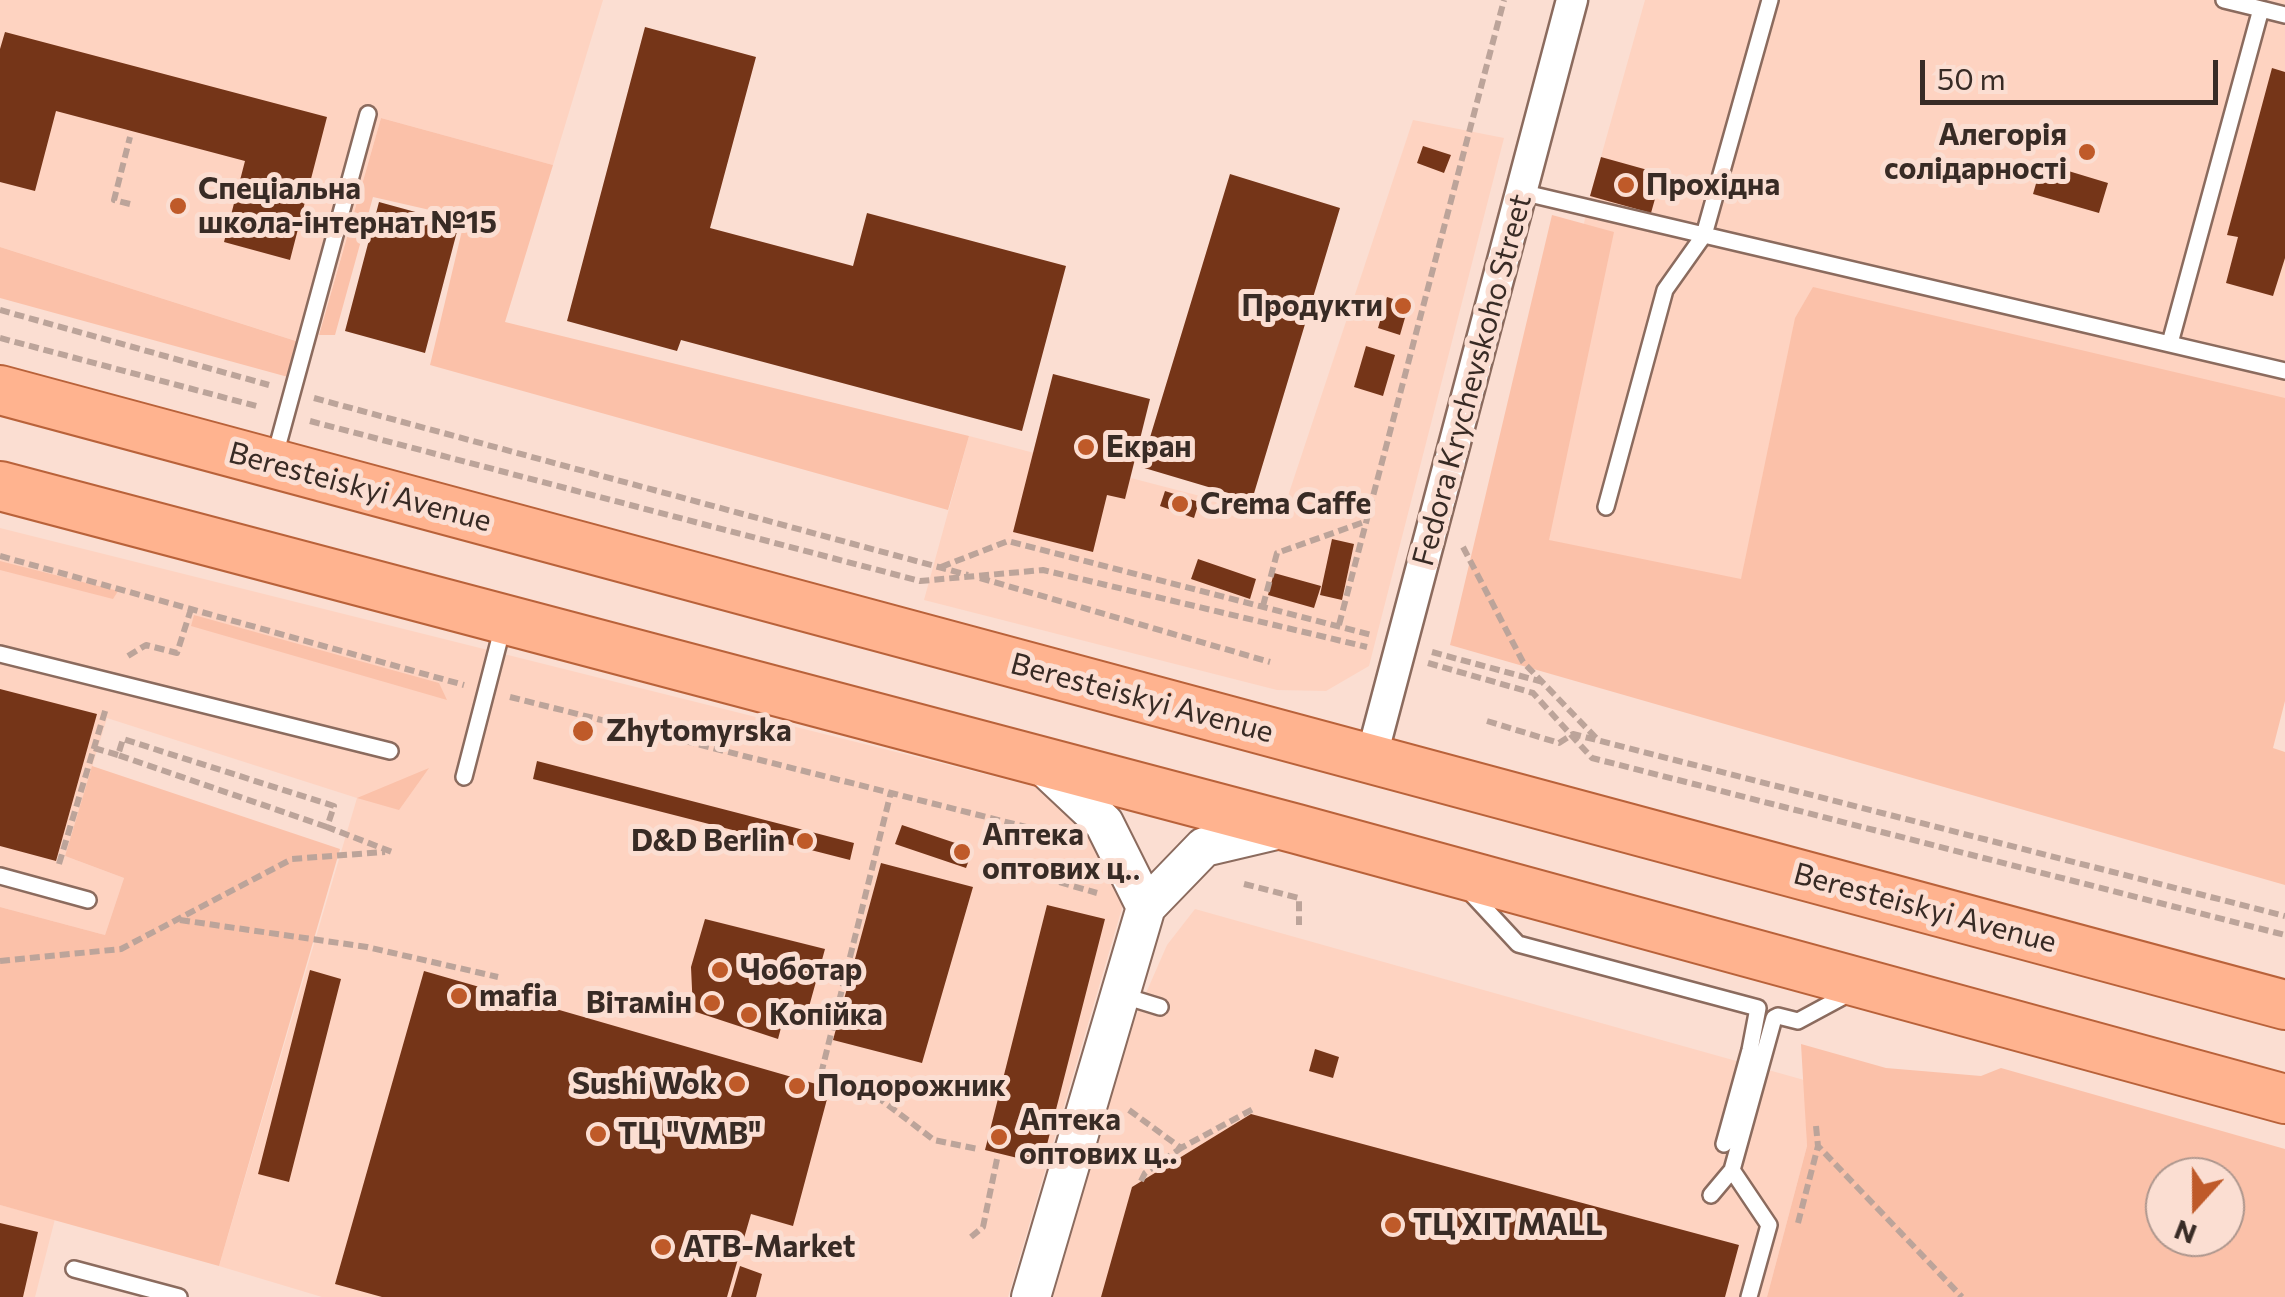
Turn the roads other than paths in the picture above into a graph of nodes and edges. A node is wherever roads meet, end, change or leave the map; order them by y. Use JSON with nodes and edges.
{"nodes":[{"id":1,"x":1572,"y":0,"type":"edge"},
{"id":2,"x":1770,"y":0,"type":"edge"},
{"id":3,"x":2224,"y":0,"type":"edge"},
{"id":4,"x":2261,"y":9,"type":"junction"},
{"id":5,"x":2285,"y":15,"type":"edge"},
{"id":6,"x":368,"y":114,"type":"dead end"},
{"id":7,"x":1521,"y":192,"type":"junction"},
{"id":8,"x":1704,"y":236,"type":"junction"},
{"id":9,"x":2170,"y":342,"type":"junction"},
{"id":10,"x":2285,"y":371,"type":"edge"},
{"id":11,"x":0,"y":390,"type":"edge"},
{"id":12,"x":272,"y":463,"type":"junction"},
{"id":13,"x":0,"y":486,"type":"edge"},
{"id":14,"x":1606,"y":508,"type":"dead end"},
{"id":15,"x":504,"y":622,"type":"junction"},
{"id":16,"x":0,"y":654,"type":"edge"},
{"id":17,"x":390,"y":751,"type":"dead end"},
{"id":18,"x":1371,"y":759,"type":"junction"},
{"id":19,"x":1037,"y":760,"type":"junction"},
{"id":20,"x":464,"y":776,"type":"dead end"},
{"id":21,"x":1288,"y":827,"type":"junction"},
{"id":22,"x":1449,"y":871,"type":"junction"},
{"id":23,"x":0,"y":876,"type":"edge"},
{"id":24,"x":88,"y":900,"type":"dead end"},
{"id":25,"x":1129,"y":902,"type":"junction"},
{"id":26,"x":1867,"y":984,"type":"junction"},
{"id":27,"x":1120,"y":995,"type":"junction"},
{"id":28,"x":2285,"y":1005,"type":"edge"},
{"id":29,"x":1160,"y":1007,"type":"dead end"},
{"id":30,"x":2285,"y":1098,"type":"edge"},
{"id":31,"x":1724,"y":1144,"type":"dead end"},
{"id":32,"x":1732,"y":1170,"type":"junction"},
{"id":33,"x":1711,"y":1195,"type":"dead end"},
{"id":34,"x":74,"y":1269,"type":"dead end"},
{"id":35,"x":179,"y":1297,"type":"edge"},
{"id":36,"x":1031,"y":1297,"type":"edge"},
{"id":37,"x":1749,"y":1297,"type":"edge"}],
"edges":[{"from":1,"to":7,"type":"street","name":"Fedora Krychevskoho Street"},
{"from":2,"to":8,"type":"lane"},
{"from":3,"to":4,"type":"lane"},
{"from":4,"to":5,"type":"lane"},
{"from":4,"to":9,"type":"lane"},
{"from":6,"to":12,"type":"lane"},
{"from":7,"to":8,"type":"lane"},
{"from":7,"to":18,"type":"street","name":"Fedora Krychevskoho Street"},
{"from":8,"to":9,"type":"lane"},
{"from":8,"to":14,"type":"lane"},
{"from":9,"to":10,"type":"lane"},
{"from":11,"to":12,"type":"main road","name":"Beresteiskyi Avenue"},
{"from":12,"to":18,"type":"main road","name":"Beresteiskyi Avenue"},
{"from":13,"to":15,"type":"main road"},
{"from":15,"to":19,"type":"main road"},
{"from":15,"to":20,"type":"lane"},
{"from":16,"to":17,"type":"lane"},
{"from":18,"to":28,"type":"main road","name":"Beresteiskyi Avenue"},
{"from":19,"to":21,"type":"main road"},
{"from":19,"to":25,"type":"street"},
{"from":21,"to":22,"type":"main road"},
{"from":21,"to":25,"type":"street"},
{"from":22,"to":26,"type":"main road"},
{"from":22,"to":31,"type":"lane"},
{"from":23,"to":24,"type":"lane"},
{"from":25,"to":27,"type":"street"},
{"from":26,"to":30,"type":"main road"},
{"from":26,"to":32,"type":"lane"},
{"from":27,"to":29,"type":"lane"},
{"from":27,"to":36,"type":"street"},
{"from":32,"to":33,"type":"lane"},
{"from":32,"to":37,"type":"lane"},
{"from":34,"to":35,"type":"lane"}]}
